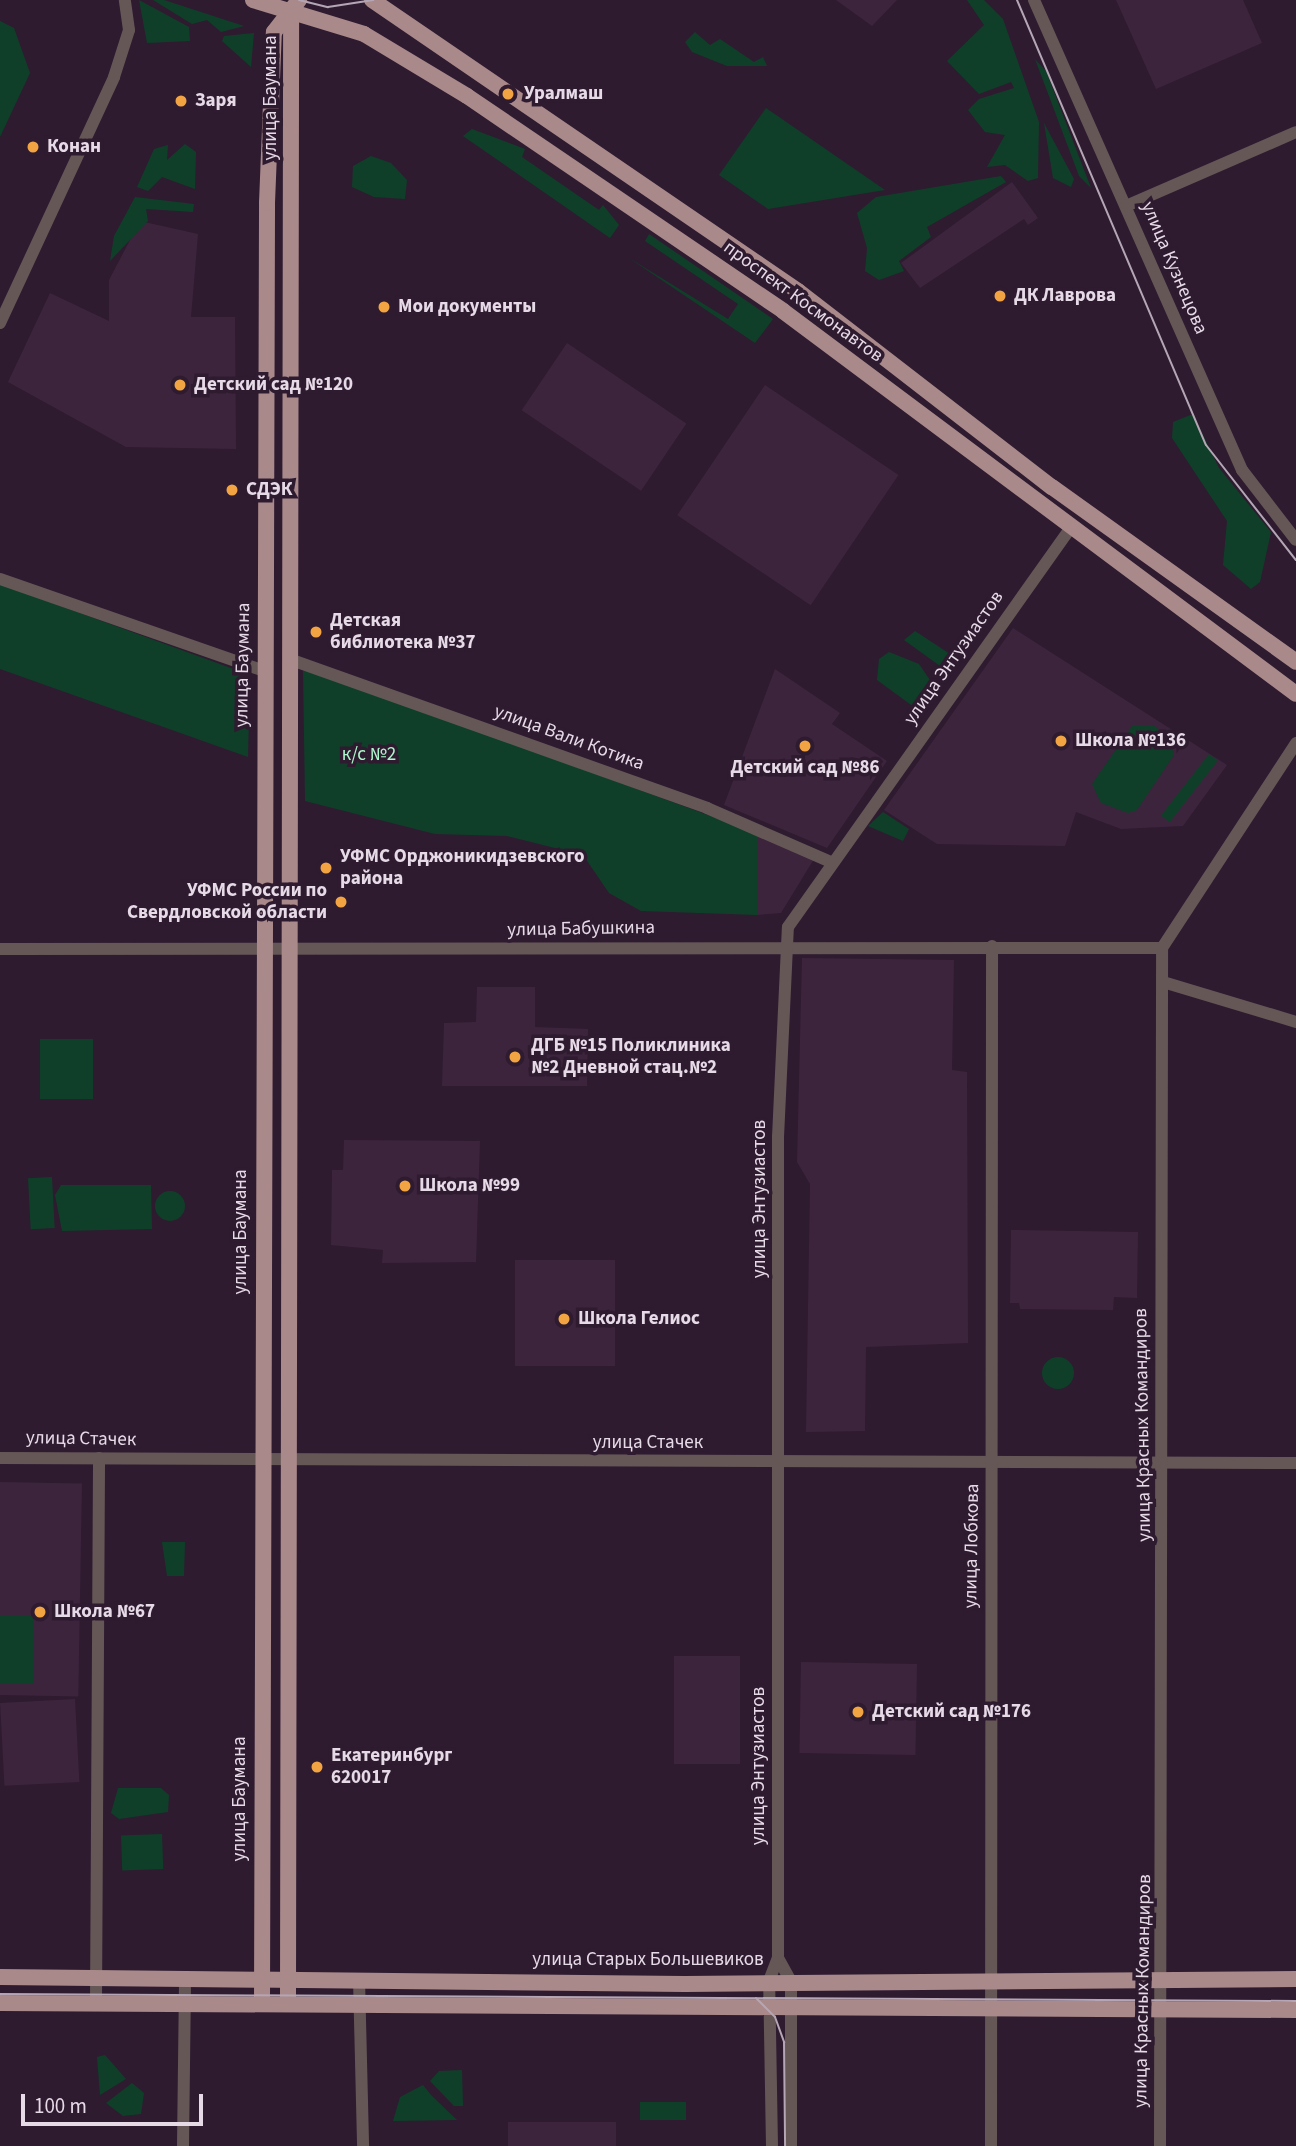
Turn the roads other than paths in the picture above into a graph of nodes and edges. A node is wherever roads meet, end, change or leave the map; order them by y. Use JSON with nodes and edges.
{"nodes":[{"id":1,"x":125,"y":0,"type":"edge"},
{"id":2,"x":253,"y":0,"type":"edge"},
{"id":3,"x":372,"y":0,"type":"edge"},
{"id":4,"x":1034,"y":0,"type":"edge"},
{"id":5,"x":295,"y":10,"type":"edge"},
{"id":6,"x":1296,"y":132,"type":"edge"},
{"id":7,"x":1126,"y":206,"type":"junction"},
{"id":8,"x":0,"y":323,"type":"edge"},
{"id":9,"x":1069,"y":530,"type":"junction"},
{"id":10,"x":1296,"y":540,"type":"edge"},
{"id":11,"x":0,"y":579,"type":"edge"},
{"id":12,"x":289,"y":659,"type":"junction"},
{"id":13,"x":1296,"y":662,"type":"edge"},
{"id":14,"x":264,"y":671,"type":"junction"},
{"id":15,"x":1296,"y":694,"type":"edge"},
{"id":16,"x":1296,"y":743,"type":"edge"},
{"id":17,"x":833,"y":863,"type":"junction"},
{"id":18,"x":992,"y":946,"type":"junction"},
{"id":19,"x":786,"y":947,"type":"junction"},
{"id":20,"x":1162,"y":948,"type":"junction"},
{"id":21,"x":0,"y":949,"type":"edge"},
{"id":22,"x":292,"y":953,"type":"junction"},
{"id":23,"x":262,"y":954,"type":"junction"},
{"id":24,"x":1163,"y":982,"type":"junction"},
{"id":25,"x":1296,"y":1022,"type":"edge"},
{"id":26,"x":0,"y":1458,"type":"edge"},
{"id":27,"x":99,"y":1458,"type":"junction"},
{"id":28,"x":263,"y":1462,"type":"junction"},
{"id":29,"x":288,"y":1462,"type":"junction"},
{"id":30,"x":781,"y":1463,"type":"junction"},
{"id":31,"x":1164,"y":1463,"type":"junction"},
{"id":32,"x":1296,"y":1463,"type":"edge"},
{"id":33,"x":993,"y":1464,"type":"junction"},
{"id":34,"x":778,"y":1958,"type":"junction"},
{"id":35,"x":0,"y":1977,"type":"edge"},
{"id":36,"x":261,"y":1978,"type":"junction"},
{"id":37,"x":287,"y":1978,"type":"junction"},
{"id":38,"x":1163,"y":1978,"type":"junction"},
{"id":39,"x":185,"y":1979,"type":"junction"},
{"id":40,"x":359,"y":1979,"type":"junction"},
{"id":41,"x":1296,"y":1979,"type":"edge"},
{"id":42,"x":96,"y":1980,"type":"junction"},
{"id":43,"x":769,"y":1981,"type":"junction"},
{"id":44,"x":791,"y":1981,"type":"junction"},
{"id":45,"x":992,"y":1982,"type":"junction"},
{"id":46,"x":288,"y":2001,"type":"junction"},
{"id":47,"x":262,"y":2002,"type":"junction"},
{"id":48,"x":0,"y":2003,"type":"edge"},
{"id":49,"x":96,"y":2003,"type":"junction"},
{"id":50,"x":184,"y":2003,"type":"junction"},
{"id":51,"x":360,"y":2005,"type":"junction"},
{"id":52,"x":769,"y":2007,"type":"junction"},
{"id":53,"x":791,"y":2007,"type":"junction"},
{"id":54,"x":992,"y":2007,"type":"junction"},
{"id":55,"x":1163,"y":2010,"type":"junction"},
{"id":56,"x":1296,"y":2010,"type":"edge"},
{"id":57,"x":183,"y":2146,"type":"edge"},
{"id":58,"x":363,"y":2146,"type":"edge"},
{"id":59,"x":772,"y":2146,"type":"edge"},
{"id":60,"x":791,"y":2146,"type":"edge"},
{"id":61,"x":991,"y":2146,"type":"edge"},
{"id":62,"x":1160,"y":2146,"type":"edge"}],
"edges":[{"from":1,"to":8,"type":"street"},
{"from":2,"to":5,"type":"main road","name":"проспект Космонавтов"},
{"from":3,"to":13,"type":"main road","name":"проспект Космонавтов"},
{"from":4,"to":7,"type":"street","name":"улица Кузнецова"},
{"from":5,"to":9,"type":"main road","name":"проспект Космонавтов"},
{"from":5,"to":12,"type":"main road","name":"улица Баумана"},
{"from":5,"to":14,"type":"main road","name":"улица Баумана"},
{"from":6,"to":7,"type":"street"},
{"from":7,"to":10,"type":"street","name":"улица Кузнецова"},
{"from":9,"to":15,"type":"main road","name":"проспект Космонавтов"},
{"from":9,"to":17,"type":"street","name":"улица Энтузиастов"},
{"from":11,"to":14,"type":"street"},
{"from":12,"to":17,"type":"street","name":"улица Вали Котика"},
{"from":12,"to":22,"type":"main road","name":"улица Баумана"},
{"from":14,"to":23,"type":"main road","name":"улица Баумана"},
{"from":16,"to":20,"type":"street"},
{"from":17,"to":19,"type":"street","name":"улица Энтузиастов"},
{"from":18,"to":19,"type":"street","name":"улица Бабушкина"},
{"from":18,"to":20,"type":"street","name":"улица Бабушкина"},
{"from":18,"to":33,"type":"street","name":"улица Лобкова"},
{"from":19,"to":22,"type":"street","name":"улица Бабушкина"},
{"from":19,"to":30,"type":"street","name":"улица Энтузиастов"},
{"from":20,"to":24,"type":"street","name":"улица Красных Командиров"},
{"from":21,"to":23,"type":"street","name":"улица Бабушкина"},
{"from":22,"to":23,"type":"street","name":"улица Бабушкина"},
{"from":22,"to":29,"type":"main road","name":"улица Баумана"},
{"from":23,"to":28,"type":"main road","name":"улица Баумана"},
{"from":24,"to":25,"type":"street"},
{"from":24,"to":31,"type":"street","name":"улица Красных Командиров"},
{"from":26,"to":27,"type":"street","name":"улица Стачек"},
{"from":27,"to":28,"type":"street","name":"улица Стачек"},
{"from":27,"to":42,"type":"street"},
{"from":28,"to":29,"type":"street","name":"улица Стачек"},
{"from":28,"to":36,"type":"main road","name":"улица Баумана"},
{"from":29,"to":30,"type":"street","name":"улица Стачек"},
{"from":29,"to":37,"type":"main road","name":"улица Баумана"},
{"from":30,"to":33,"type":"street","name":"улица Стачек"},
{"from":30,"to":34,"type":"street","name":"улица Энтузиастов"},
{"from":31,"to":32,"type":"street","name":"улица Стачек"},
{"from":31,"to":33,"type":"street","name":"улица Стачек"},
{"from":31,"to":38,"type":"street","name":"улица Красных Командиров"},
{"from":33,"to":45,"type":"street","name":"улица Лобкова"},
{"from":34,"to":43,"type":"street"},
{"from":34,"to":44,"type":"street"},
{"from":35,"to":42,"type":"main road","name":"улица Старых Большевиков"},
{"from":36,"to":37,"type":"main road","name":"улица Старых Большевиков"},
{"from":36,"to":39,"type":"main road","name":"улица Старых Большевиков"},
{"from":36,"to":47,"type":"main road","name":"улица Баумана"},
{"from":37,"to":40,"type":"main road","name":"улица Старых Большевиков"},
{"from":37,"to":46,"type":"main road","name":"улица Баумана"},
{"from":38,"to":41,"type":"main road","name":"улица Старых Большевиков"},
{"from":38,"to":45,"type":"main road","name":"улица Старых Большевиков"},
{"from":38,"to":55,"type":"street","name":"улица Красных Командиров"},
{"from":39,"to":42,"type":"main road","name":"улица Старых Большевиков"},
{"from":39,"to":50,"type":"street"},
{"from":40,"to":43,"type":"main road","name":"улица Старых Большевиков"},
{"from":40,"to":51,"type":"street"},
{"from":42,"to":49,"type":"street"},
{"from":43,"to":44,"type":"main road","name":"улица Старых Большевиков"},
{"from":43,"to":52,"type":"street"},
{"from":44,"to":45,"type":"main road","name":"улица Старых Большевиков"},
{"from":44,"to":53,"type":"street"},
{"from":45,"to":54,"type":"street","name":"улица Лобкова"},
{"from":46,"to":47,"type":"main road"},
{"from":46,"to":51,"type":"main road"},
{"from":47,"to":50,"type":"main road"},
{"from":48,"to":49,"type":"main road"},
{"from":49,"to":50,"type":"main road"},
{"from":50,"to":57,"type":"street"},
{"from":51,"to":52,"type":"main road"},
{"from":51,"to":58,"type":"street"},
{"from":52,"to":53,"type":"main road"},
{"from":52,"to":59,"type":"street"},
{"from":53,"to":54,"type":"main road"},
{"from":53,"to":60,"type":"street"},
{"from":54,"to":55,"type":"main road"},
{"from":54,"to":61,"type":"street","name":"улица Лобкова"},
{"from":55,"to":56,"type":"main road"},
{"from":55,"to":62,"type":"street","name":"улица Красных Командиров"}]}
